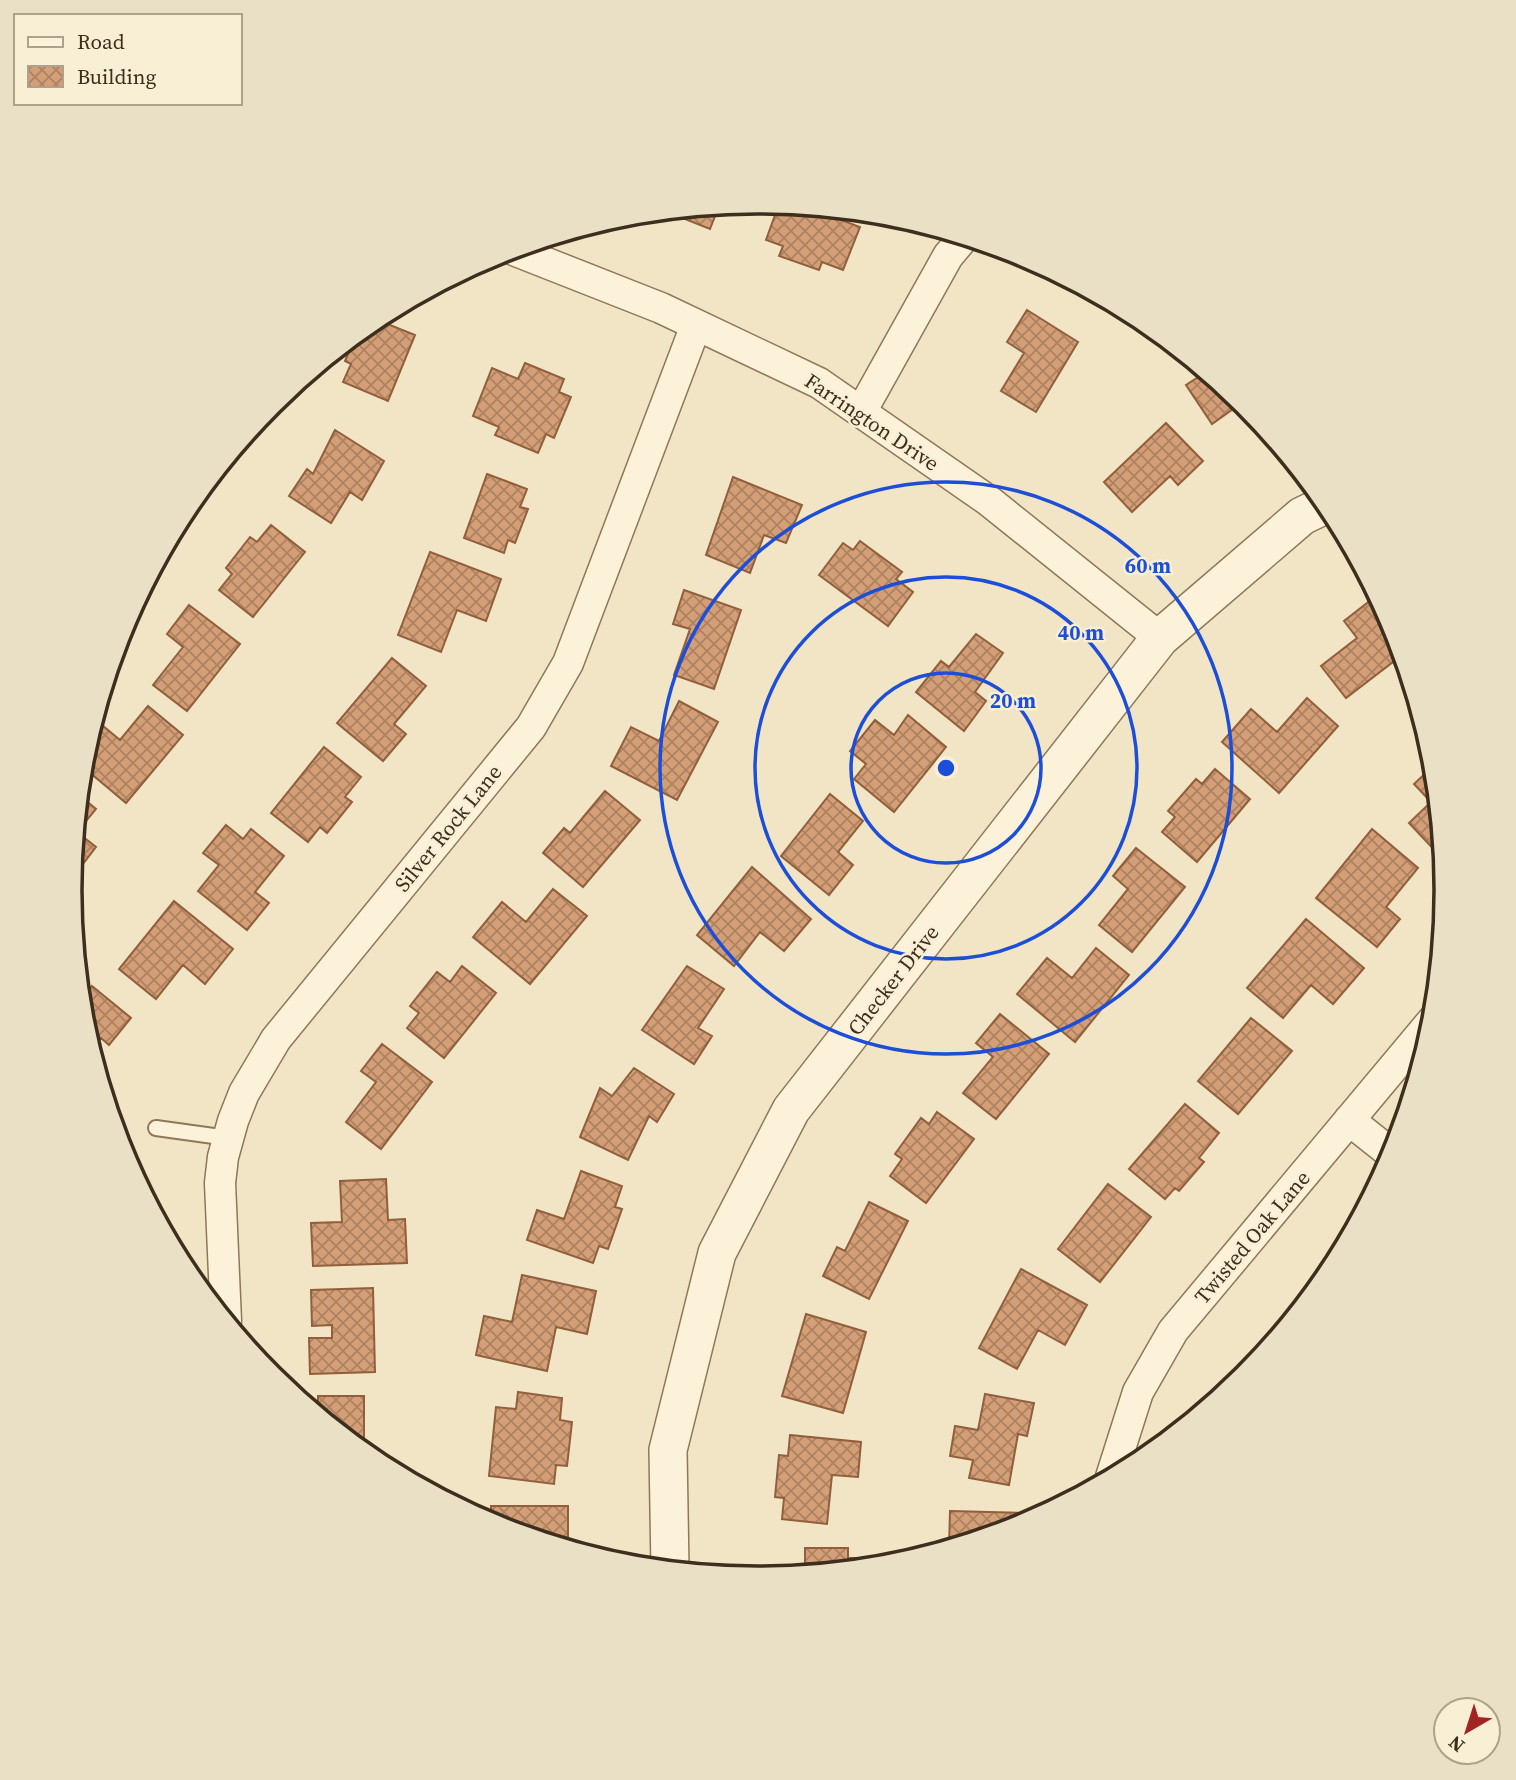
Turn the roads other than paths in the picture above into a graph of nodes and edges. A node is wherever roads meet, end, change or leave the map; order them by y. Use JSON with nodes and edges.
{"nodes":[{"id":1,"x":958,"y":245,"type":"edge"},
{"id":2,"x":526,"y":256,"type":"edge"},
{"id":3,"x":696,"y":325,"type":"junction"},
{"id":4,"x":861,"y":412,"type":"junction"},
{"id":5,"x":1316,"y":509,"type":"edge"},
{"id":6,"x":1160,"y":638,"type":"junction"},
{"id":7,"x":1417,"y":1039,"type":"edge"},
{"id":8,"x":1349,"y":1120,"type":"junction"},
{"id":9,"x":156,"y":1128,"type":"dead end"},
{"id":10,"x":228,"y":1138,"type":"junction"},
{"id":11,"x":1383,"y":1147,"type":"edge"},
{"id":12,"x":225,"y":1305,"type":"edge"},
{"id":13,"x":1116,"y":1463,"type":"edge"},
{"id":14,"x":670,"y":1560,"type":"edge"}],
"edges":[{"from":1,"to":4,"type":"street"},
{"from":2,"to":3,"type":"street","name":"Farrington Drive"},
{"from":3,"to":4,"type":"street","name":"Farrington Drive"},
{"from":3,"to":10,"type":"street","name":"Silver Rock Lane"},
{"from":4,"to":6,"type":"street","name":"Farrington Drive"},
{"from":5,"to":6,"type":"street","name":"Checker Drive"},
{"from":6,"to":14,"type":"street","name":"Checker Drive"},
{"from":7,"to":8,"type":"street","name":"Twisted Oak Lane"},
{"from":8,"to":11,"type":"street"},
{"from":8,"to":13,"type":"street","name":"Twisted Oak Lane"},
{"from":9,"to":10,"type":"lane"},
{"from":10,"to":12,"type":"street","name":"Silver Rock Lane"}]}
